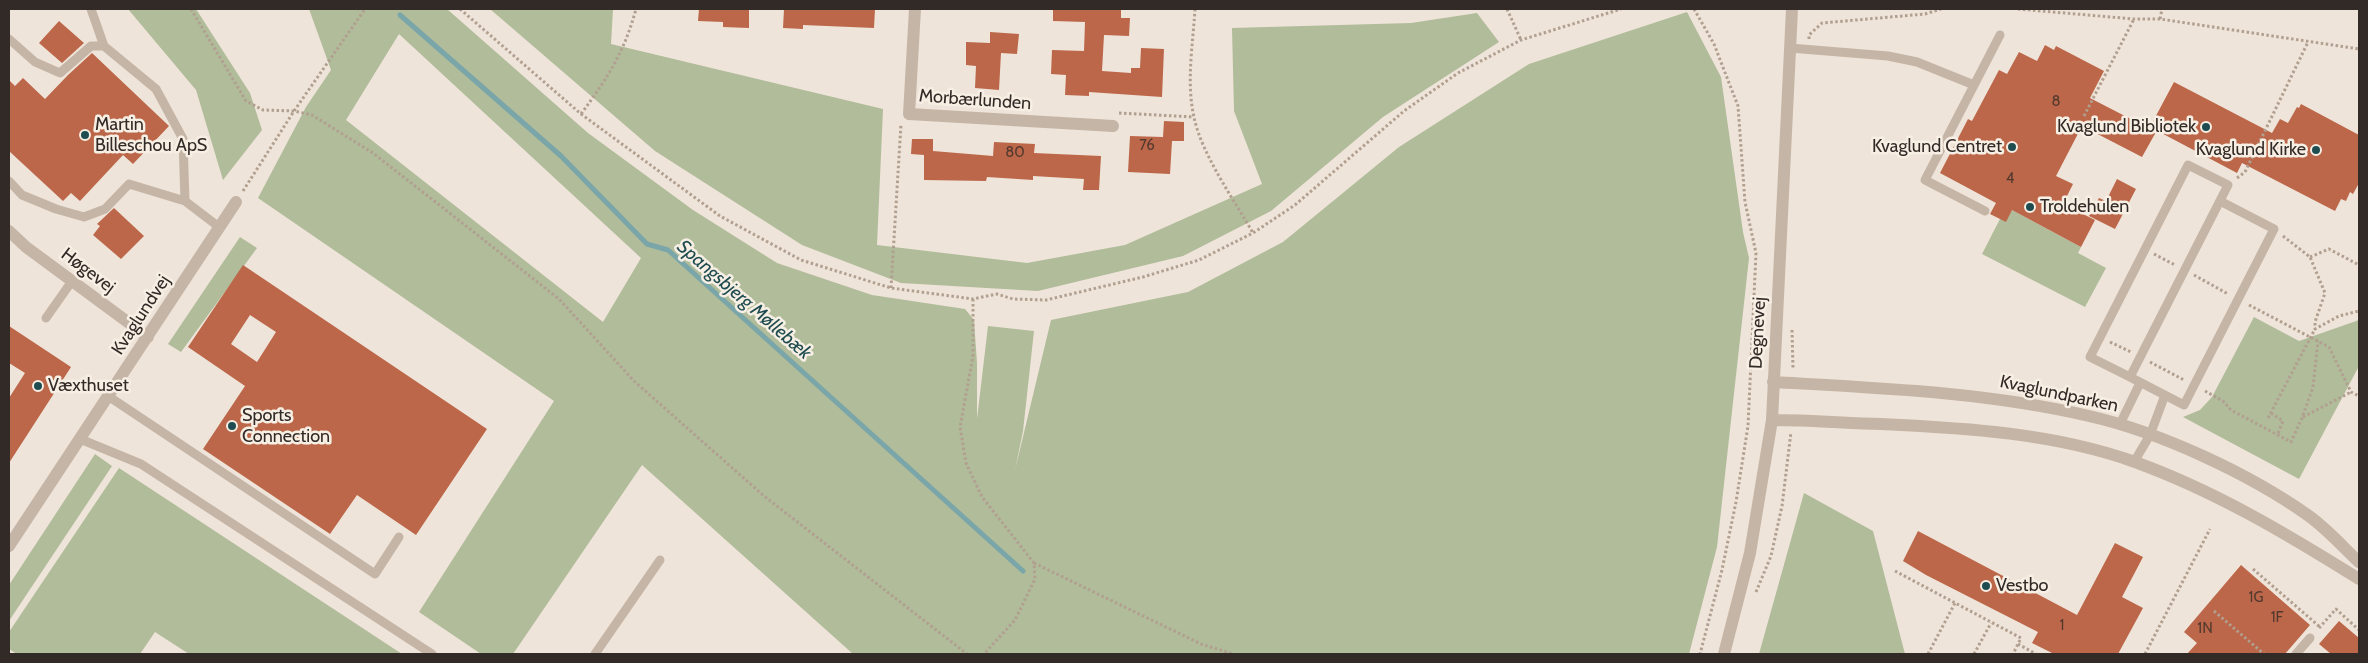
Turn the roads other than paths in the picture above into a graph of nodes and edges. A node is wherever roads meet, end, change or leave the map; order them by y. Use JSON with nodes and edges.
{"nodes":[{"id":1,"x":91,"y":9,"type":"edge"},
{"id":2,"x":915,"y":9,"type":"edge"},
{"id":3,"x":1792,"y":9,"type":"edge"},
{"id":4,"x":2000,"y":35,"type":"dead end"},
{"id":5,"x":9,"y":39,"type":"edge"},
{"id":6,"x":104,"y":46,"type":"junction"},
{"id":7,"x":1790,"y":48,"type":"junction"},
{"id":8,"x":1974,"y":85,"type":"junction"},
{"id":9,"x":1113,"y":126,"type":"road end"},
{"id":10,"x":9,"y":181,"type":"edge"},
{"id":11,"x":185,"y":201,"type":"junction"},
{"id":12,"x":2220,"y":201,"type":"junction"},
{"id":13,"x":236,"y":202,"type":"road end"},
{"id":14,"x":1985,"y":211,"type":"dead end"},
{"id":15,"x":219,"y":227,"type":"junction"},
{"id":16,"x":9,"y":231,"type":"edge"},
{"id":17,"x":72,"y":281,"type":"junction"},
{"id":18,"x":46,"y":318,"type":"dead end"},
{"id":19,"x":148,"y":337,"type":"junction"},
{"id":20,"x":2130,"y":377,"type":"junction"},
{"id":21,"x":1774,"y":382,"type":"junction"},
{"id":22,"x":2140,"y":382,"type":"junction"},
{"id":23,"x":2165,"y":395,"type":"junction"},
{"id":24,"x":108,"y":396,"type":"junction"},
{"id":25,"x":1772,"y":420,"type":"junction"},
{"id":26,"x":2120,"y":424,"type":"junction"},
{"id":27,"x":2150,"y":435,"type":"junction"},
{"id":28,"x":80,"y":439,"type":"junction"},
{"id":29,"x":2134,"y":462,"type":"junction"},
{"id":30,"x":399,"y":536,"type":"dead end"},
{"id":31,"x":9,"y":546,"type":"edge"},
{"id":32,"x":660,"y":560,"type":"dead end"},
{"id":33,"x":2359,"y":562,"type":"edge"},
{"id":34,"x":2359,"y":579,"type":"edge"},
{"id":35,"x":2310,"y":638,"type":"road end"},
{"id":36,"x":432,"y":654,"type":"edge"},
{"id":37,"x":595,"y":654,"type":"edge"},
{"id":38,"x":1724,"y":654,"type":"edge"},
{"id":39,"x":2296,"y":654,"type":"edge"}],
"edges":[{"from":1,"to":6,"type":"lane"},
{"from":2,"to":9,"type":"street","name":"Morbærlunden"},
{"from":3,"to":7,"type":"street","name":"Degnevej"},
{"from":4,"to":8,"type":"lane"},
{"from":5,"to":6,"type":"lane"},
{"from":6,"to":11,"type":"lane"},
{"from":7,"to":8,"type":"lane"},
{"from":7,"to":21,"type":"street","name":"Degnevej"},
{"from":8,"to":14,"type":"lane"},
{"from":10,"to":11,"type":"lane"},
{"from":11,"to":15,"type":"lane"},
{"from":12,"to":20,"type":"lane"},
{"from":12,"to":20,"type":"lane"},
{"from":12,"to":23,"type":"lane"},
{"from":13,"to":15,"type":"street","name":"Kvaglundvej"},
{"from":15,"to":19,"type":"street","name":"Kvaglundvej"},
{"from":16,"to":17,"type":"street","name":"Høgevej"},
{"from":17,"to":18,"type":"lane"},
{"from":17,"to":19,"type":"street","name":"Høgevej"},
{"from":19,"to":24,"type":"street","name":"Kvaglundvej"},
{"from":20,"to":22,"type":"lane"},
{"from":21,"to":25,"type":"street","name":"Degnevej"},
{"from":21,"to":26,"type":"street","name":"Kvaglundparken"},
{"from":22,"to":23,"type":"lane"},
{"from":22,"to":26,"type":"lane"},
{"from":23,"to":27,"type":"lane"},
{"from":24,"to":28,"type":"street","name":"Kvaglundvej"},
{"from":24,"to":30,"type":"lane"},
{"from":25,"to":29,"type":"street"},
{"from":25,"to":38,"type":"street","name":"Degnevej"},
{"from":26,"to":27,"type":"street","name":"Kvaglundparken"},
{"from":27,"to":29,"type":"lane"},
{"from":27,"to":33,"type":"street","name":"Kvaglundparken"},
{"from":28,"to":31,"type":"street","name":"Kvaglundvej"},
{"from":28,"to":36,"type":"lane"},
{"from":29,"to":34,"type":"street"},
{"from":32,"to":37,"type":"lane"},
{"from":35,"to":39,"type":"lane"}]}
